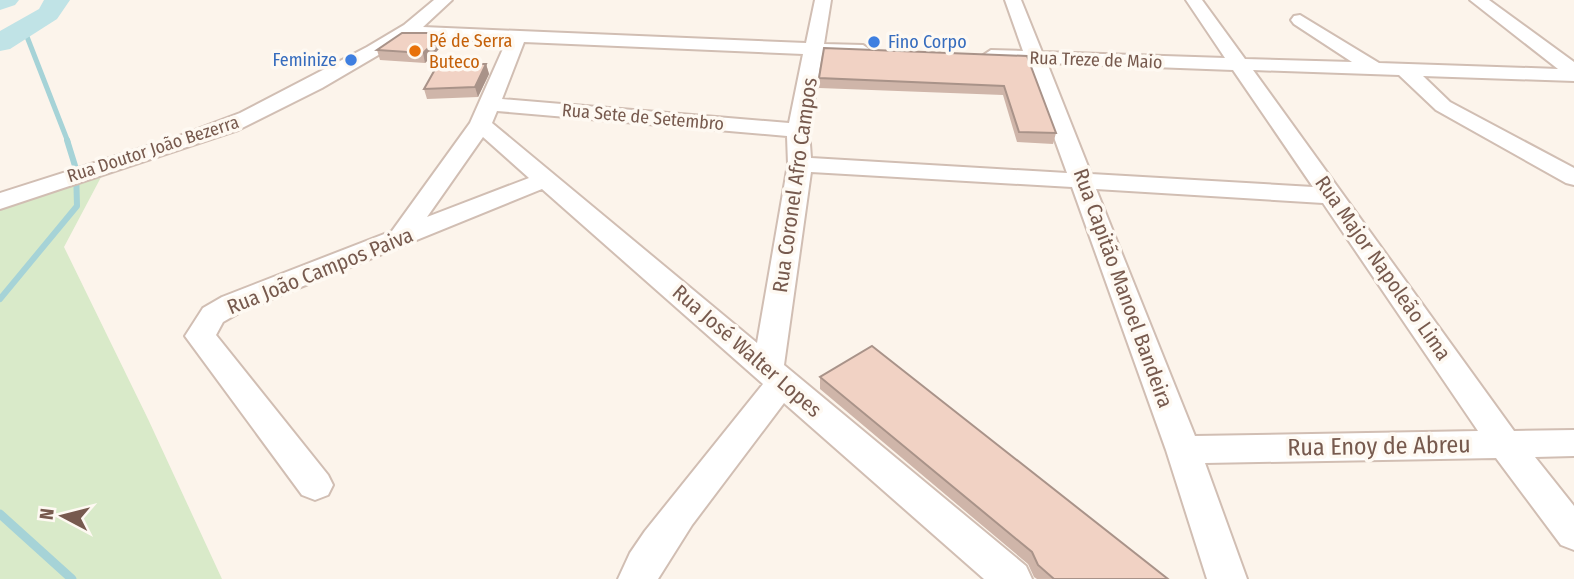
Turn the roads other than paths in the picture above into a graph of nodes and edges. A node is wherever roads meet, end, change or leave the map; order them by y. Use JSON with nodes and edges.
{"nodes":[{"id":1,"x":444,"y":0,"type":"edge"},
{"id":2,"x":823,"y":0,"type":"edge"},
{"id":3,"x":1013,"y":0,"type":"edge"},
{"id":4,"x":1194,"y":0,"type":"edge"},
{"id":5,"x":1478,"y":0,"type":"edge"},
{"id":6,"x":1300,"y":19,"type":"dead end"},
{"id":7,"x":408,"y":32,"type":"junction"},
{"id":8,"x":516,"y":39,"type":"junction"},
{"id":9,"x":814,"y":49,"type":"junction"},
{"id":10,"x":883,"y":52,"type":"edge"},
{"id":11,"x":967,"y":55,"type":"edge"},
{"id":12,"x":1036,"y":58,"type":"junction"},
{"id":13,"x":1240,"y":64,"type":"junction"},
{"id":14,"x":1374,"y":68,"type":"junction"},
{"id":15,"x":1405,"y":70,"type":"junction"},
{"id":16,"x":1574,"y":73,"type":"edge"},
{"id":17,"x":485,"y":114,"type":"junction"},
{"id":18,"x":798,"y":130,"type":"junction"},
{"id":19,"x":800,"y":164,"type":"junction"},
{"id":20,"x":1574,"y":178,"type":"edge"},
{"id":21,"x":547,"y":179,"type":"junction"},
{"id":22,"x":1084,"y":181,"type":"junction"},
{"id":23,"x":1333,"y":196,"type":"junction"},
{"id":24,"x":0,"y":202,"type":"edge"},
{"id":25,"x":400,"y":238,"type":"junction"},
{"id":26,"x":776,"y":376,"type":"junction"},
{"id":27,"x":1504,"y":443,"type":"junction"},
{"id":28,"x":1574,"y":443,"type":"edge"},
{"id":29,"x":1183,"y":450,"type":"junction"},
{"id":30,"x":315,"y":485,"type":"dead end"},
{"id":31,"x":1574,"y":534,"type":"edge"},
{"id":32,"x":639,"y":579,"type":"edge"},
{"id":33,"x":1012,"y":579,"type":"edge"},
{"id":34,"x":1227,"y":579,"type":"edge"}],
"edges":[{"from":1,"to":7,"type":"street","name":"Rua Doutor João Bezerra"},
{"from":2,"to":9,"type":"street","name":"Rua Coronel Afro Campos"},
{"from":3,"to":12,"type":"street","name":"Rua Capitão Manoel Bandeira"},
{"from":4,"to":13,"type":"street","name":"Rua Major Napoleão Lima"},
{"from":5,"to":16,"type":"street"},
{"from":6,"to":14,"type":"street"},
{"from":7,"to":8,"type":"street"},
{"from":7,"to":24,"type":"street","name":"Rua Doutor João Bezerra"},
{"from":8,"to":9,"type":"street"},
{"from":8,"to":17,"type":"street"},
{"from":9,"to":10,"type":"street"},
{"from":9,"to":18,"type":"street","name":"Rua Coronel Afro Campos"},
{"from":11,"to":12,"type":"street","name":"Rua Treze de Maio"},
{"from":12,"to":13,"type":"street","name":"Rua Treze de Maio"},
{"from":12,"to":22,"type":"street","name":"Rua Capitão Manoel Bandeira"},
{"from":13,"to":14,"type":"street","name":"Rua Treze de Maio"},
{"from":13,"to":23,"type":"street","name":"Rua Major Napoleão Lima"},
{"from":14,"to":15,"type":"street","name":"Rua Treze de Maio"},
{"from":15,"to":16,"type":"street","name":"Rua Treze de Maio"},
{"from":15,"to":20,"type":"street"},
{"from":17,"to":18,"type":"street","name":"Rua Sete de Setembro"},
{"from":17,"to":21,"type":"street","name":"Rua José Walter Lopes"},
{"from":17,"to":25,"type":"street"},
{"from":18,"to":19,"type":"street","name":"Rua Coronel Afro Campos"},
{"from":19,"to":22,"type":"street"},
{"from":19,"to":26,"type":"street","name":"Rua Coronel Afro Campos"},
{"from":21,"to":25,"type":"street","name":"Rua João Campos Paiva"},
{"from":21,"to":26,"type":"street","name":"Rua José Walter Lopes"},
{"from":22,"to":23,"type":"street"},
{"from":22,"to":29,"type":"street","name":"Rua Capitão Manoel Bandeira"},
{"from":23,"to":27,"type":"street","name":"Rua Major Napoleão Lima"},
{"from":25,"to":30,"type":"street","name":"Rua João Campos Paiva"},
{"from":26,"to":32,"type":"street"},
{"from":26,"to":33,"type":"street","name":"Rua José Walter Lopes"},
{"from":27,"to":28,"type":"street","name":"Rua Enoy de Abreu"},
{"from":27,"to":29,"type":"street","name":"Rua Enoy de Abreu"},
{"from":27,"to":31,"type":"street","name":"Rua Major Napoleão Lima"},
{"from":29,"to":34,"type":"street","name":"Rua Capitão Manoel Bandeira"}]}
